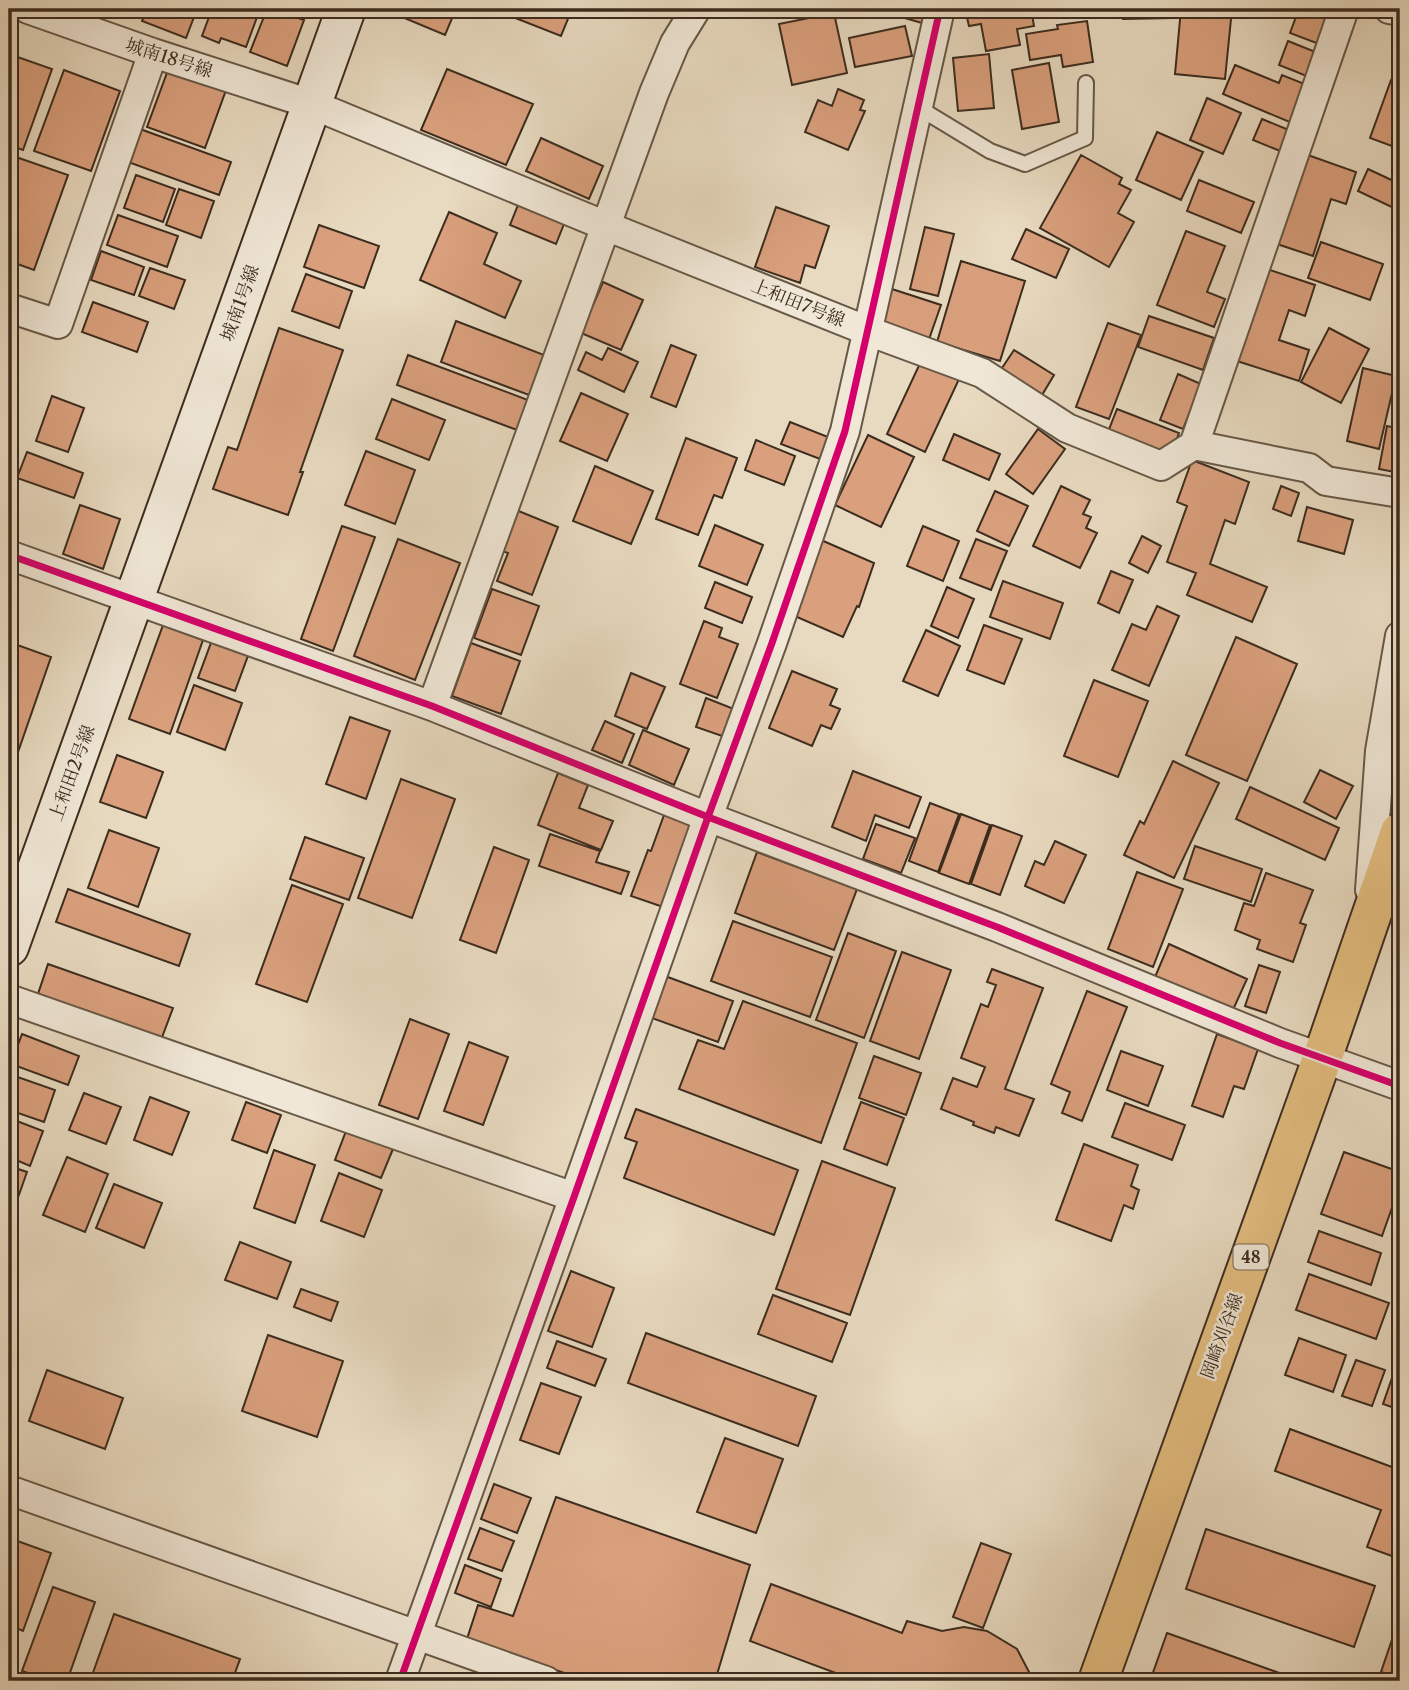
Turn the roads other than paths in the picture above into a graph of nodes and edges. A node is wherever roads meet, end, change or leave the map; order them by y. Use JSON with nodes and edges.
{"nodes":[{"id":1,"x":27,"y":9,"type":"edge"},
{"id":2,"x":346,"y":9,"type":"edge"},
{"id":3,"x":696,"y":9,"type":"edge"},
{"id":4,"x":940,"y":9,"type":"edge"},
{"id":5,"x":1344,"y":9,"type":"edge"},
{"id":6,"x":1390,"y":9,"type":"edge"},
{"id":7,"x":1400,"y":11,"type":"edge"},
{"id":8,"x":153,"y":53,"type":"junction"},
{"id":9,"x":1086,"y":83,"type":"dead end"},
{"id":10,"x":311,"y":104,"type":"junction"},
{"id":11,"x":919,"y":108,"type":"junction"},
{"id":12,"x":606,"y":226,"type":"junction"},
{"id":13,"x":9,"y":308,"type":"edge"},
{"id":14,"x":868,"y":331,"type":"junction"},
{"id":15,"x":1194,"y":444,"type":"junction"},
{"id":16,"x":1400,"y":493,"type":"edge"},
{"id":17,"x":9,"y":555,"type":"edge"},
{"id":18,"x":134,"y":598,"type":"junction"},
{"id":19,"x":1400,"y":636,"type":"edge"},
{"id":20,"x":432,"y":706,"type":"junction"},
{"id":21,"x":708,"y":817,"type":"junction"},
{"id":22,"x":1400,"y":832,"type":"edge"},
{"id":23,"x":1367,"y":931,"type":"junction"},
{"id":24,"x":9,"y":947,"type":"edge"},
{"id":25,"x":9,"y":999,"type":"edge"},
{"id":26,"x":1322,"y":1059,"type":"junction"},
{"id":27,"x":1400,"y":1086,"type":"edge"},
{"id":28,"x":574,"y":1197,"type":"junction"},
{"id":29,"x":9,"y":1490,"type":"edge"},
{"id":30,"x":417,"y":1634,"type":"junction"},
{"id":31,"x":400,"y":1681,"type":"edge"},
{"id":32,"x":546,"y":1681,"type":"edge"},
{"id":33,"x":1098,"y":1681,"type":"edge"}],
"edges":[{"from":1,"to":8,"type":"street","name":"城南18号線"},
{"from":2,"to":10,"type":"street","name":"城南1号線"},
{"from":3,"to":12,"type":"street"},
{"from":4,"to":11,"type":"street"},
{"from":5,"to":15,"type":"street"},
{"from":6,"to":7,"type":"street"},
{"from":8,"to":10,"type":"street","name":"城南18号線"},
{"from":8,"to":13,"type":"street"},
{"from":9,"to":11,"type":"lane"},
{"from":10,"to":12,"type":"street","name":"上和田7号線"},
{"from":10,"to":18,"type":"street","name":"城南1号線"},
{"from":11,"to":14,"type":"street"},
{"from":12,"to":14,"type":"street","name":"上和田7号線"},
{"from":12,"to":20,"type":"street"},
{"from":14,"to":15,"type":"street","name":"上和田7号線"},
{"from":14,"to":21,"type":"street"},
{"from":15,"to":16,"type":"street"},
{"from":17,"to":18,"type":"street"},
{"from":18,"to":20,"type":"street"},
{"from":18,"to":24,"type":"street","name":"上和田2号線"},
{"from":19,"to":23,"type":"street"},
{"from":20,"to":21,"type":"street"},
{"from":21,"to":26,"type":"street"},
{"from":21,"to":28,"type":"street"},
{"from":22,"to":23,"type":"main road","name":"岡崎刈谷線","number":"48"},
{"from":23,"to":26,"type":"main road","name":"岡崎刈谷線","number":"48"},
{"from":25,"to":28,"type":"street"},
{"from":26,"to":27,"type":"street"},
{"from":26,"to":33,"type":"main road","name":"岡崎刈谷線","number":"48"},
{"from":28,"to":30,"type":"street"},
{"from":29,"to":30,"type":"street"},
{"from":30,"to":31,"type":"street"},
{"from":30,"to":32,"type":"street"}]}
